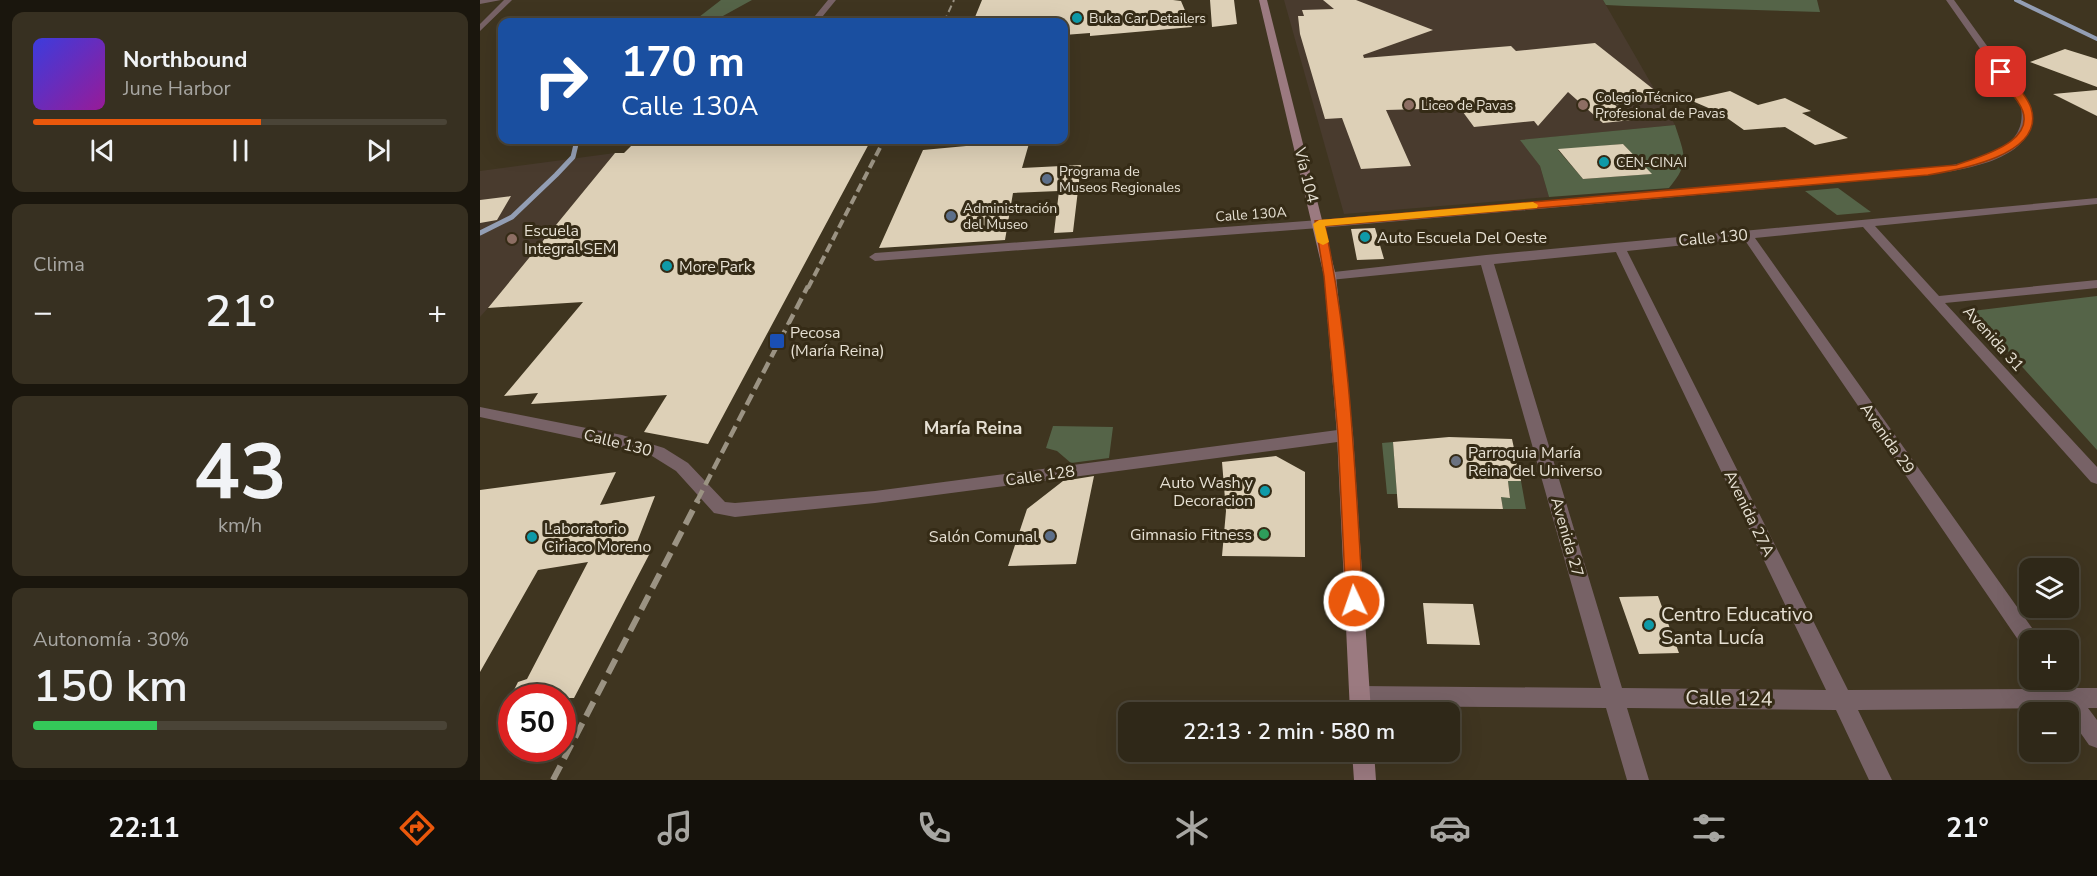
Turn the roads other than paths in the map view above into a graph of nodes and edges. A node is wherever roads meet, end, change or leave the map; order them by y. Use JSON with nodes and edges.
{"nodes":[{"id":1,"x":497,"y":0,"type":"edge"},
{"id":2,"x":508,"y":0,"type":"edge"},
{"id":3,"x":832,"y":0,"type":"edge"},
{"id":4,"x":1263,"y":0,"type":"edge"},
{"id":5,"x":1950,"y":0,"type":"edge"},
{"id":6,"x":480,"y":2,"type":"edge"},
{"id":7,"x":817,"y":18,"type":"edge"},
{"id":8,"x":480,"y":29,"type":"edge"},
{"id":9,"x":2097,"y":201,"type":"edge"},
{"id":10,"x":1865,"y":223,"type":"junction"},
{"id":11,"x":1319,"y":224,"type":"junction"},
{"id":12,"x":1746,"y":234,"type":"junction"},
{"id":13,"x":1619,"y":246,"type":"junction"},
{"id":14,"x":875,"y":257,"type":"dead end"},
{"id":15,"x":1486,"y":259,"type":"junction"},
{"id":16,"x":1330,"y":276,"type":"junction"},
{"id":17,"x":2097,"y":284,"type":"edge"},
{"id":18,"x":1935,"y":300,"type":"junction"},
{"id":19,"x":480,"y":412,"type":"edge"},
{"id":20,"x":1345,"y":435,"type":"junction"},
{"id":21,"x":2097,"y":478,"type":"edge"},
{"id":22,"x":735,"y":510,"type":"joint"},
{"id":23,"x":2022,"y":630,"type":"edge"},
{"id":24,"x":2063,"y":690,"type":"edge"},
{"id":25,"x":1614,"y":696,"type":"junction"},
{"id":26,"x":2069,"y":698,"type":"junction"},
{"id":27,"x":2097,"y":699,"type":"edge"},
{"id":28,"x":1842,"y":700,"type":"junction"},
{"id":29,"x":1361,"y":702,"type":"edge"},
{"id":30,"x":1424,"y":702,"type":"edge"},
{"id":31,"x":2097,"y":738,"type":"edge"},
{"id":32,"x":1364,"y":762,"type":"edge"},
{"id":33,"x":1365,"y":780,"type":"edge"},
{"id":34,"x":1638,"y":780,"type":"edge"},
{"id":35,"x":1881,"y":780,"type":"edge"}],
"edges":[{"from":1,"to":6,"type":"street"},
{"from":2,"to":8,"type":"street"},
{"from":3,"to":7,"type":"street"},
{"from":4,"to":11,"type":"main road","name":"Vía 104"},
{"from":5,"to":11,"type":"street","name":"Calle 130A"},
{"from":9,"to":10,"type":"street","name":"Calle 130"},
{"from":10,"to":12,"type":"street","name":"Calle 130"},
{"from":10,"to":18,"type":"street","name":"Avenida 31"},
{"from":11,"to":14,"type":"street","name":"Calle 130A"},
{"from":11,"to":16,"type":"main road","name":"Vía 104"},
{"from":12,"to":13,"type":"street","name":"Calle 130"},
{"from":12,"to":23,"type":"street","name":"Avenida 29"},
{"from":13,"to":15,"type":"street","name":"Calle 130"},
{"from":13,"to":28,"type":"street","name":"Avenida 27A"},
{"from":15,"to":16,"type":"street","name":"Calle 130"},
{"from":15,"to":25,"type":"street","name":"Avenida 27"},
{"from":16,"to":20,"type":"main road","name":"Vía 104"},
{"from":17,"to":18,"type":"street"},
{"from":18,"to":21,"type":"street","name":"Avenida 31"},
{"from":19,"to":22,"type":"street","name":"Calle 130"},
{"from":20,"to":22,"type":"street","name":"Calle 128"},
{"from":20,"to":29,"type":"main road","name":"Vía 104"},
{"from":24,"to":26,"type":"street"},
{"from":25,"to":28,"type":"street","name":"Calle 124"},
{"from":25,"to":30,"type":"street","name":"Calle 124"},
{"from":25,"to":34,"type":"street","name":"Avenida 27"},
{"from":26,"to":27,"type":"street","name":"Calle 124"},
{"from":26,"to":28,"type":"street","name":"Calle 124"},
{"from":26,"to":31,"type":"street"},
{"from":28,"to":35,"type":"street","name":"Avenida 27A"},
{"from":32,"to":33,"type":"main road"}]}
